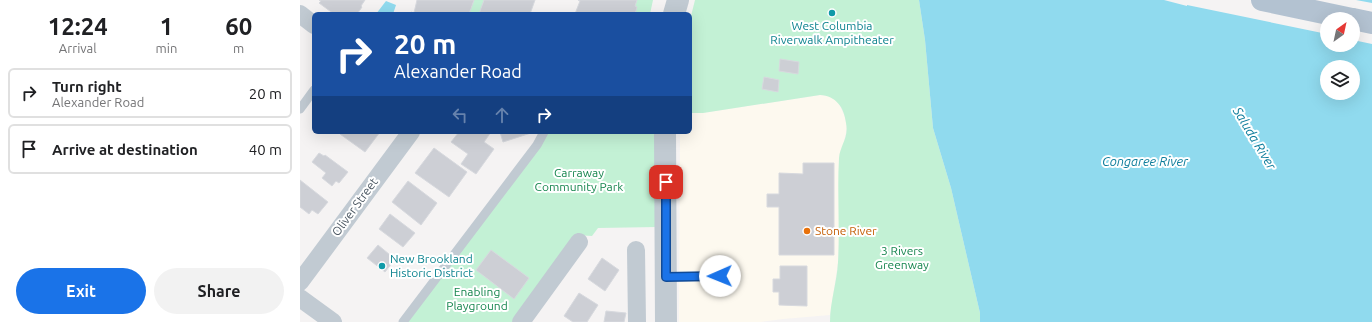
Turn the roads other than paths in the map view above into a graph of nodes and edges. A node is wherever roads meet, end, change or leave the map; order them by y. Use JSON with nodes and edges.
{"nodes":[{"id":1,"x":678,"y":0,"type":"edge"},
{"id":2,"x":1262,"y":0,"type":"edge"},
{"id":3,"x":675,"y":12,"type":"edge"},
{"id":4,"x":1320,"y":12,"type":"edge"},
{"id":5,"x":300,"y":14,"type":"edge"},
{"id":6,"x":1360,"y":20,"type":"edge"},
{"id":7,"x":312,"y":23,"type":"edge"},
{"id":8,"x":1372,"y":23,"type":"edge"},
{"id":9,"x":312,"y":93,"type":"edge"},
{"id":10,"x":300,"y":109,"type":"edge"},
{"id":11,"x":410,"y":134,"type":"edge"},
{"id":12,"x":543,"y":134,"type":"edge"},
{"id":13,"x":665,"y":134,"type":"edge"},
{"id":14,"x":579,"y":242,"type":"dead end"},
{"id":15,"x":636,"y":250,"type":"dead end"},
{"id":16,"x":720,"y":276,"type":"dead end"},
{"id":17,"x":666,"y":277,"type":"junction"},
{"id":18,"x":300,"y":282,"type":"edge"},
{"id":19,"x":300,"y":298,"type":"edge"},
{"id":20,"x":333,"y":322,"type":"edge"},
{"id":21,"x":403,"y":322,"type":"edge"},
{"id":22,"x":521,"y":322,"type":"edge"},
{"id":23,"x":637,"y":322,"type":"edge"},
{"id":24,"x":666,"y":322,"type":"edge"}],
"edges":[{"from":1,"to":3,"type":"street"},
{"from":2,"to":4,"type":"main road"},
{"from":5,"to":7,"type":"street"},
{"from":6,"to":8,"type":"main road"},
{"from":9,"to":10,"type":"lane"},
{"from":11,"to":18,"type":"street","name":"Oliver Street"},
{"from":12,"to":21,"type":"lane"},
{"from":13,"to":17,"type":"street"},
{"from":14,"to":22,"type":"street"},
{"from":15,"to":23,"type":"street"},
{"from":16,"to":17,"type":"lane"},
{"from":17,"to":24,"type":"street"},
{"from":19,"to":20,"type":"street"}]}
